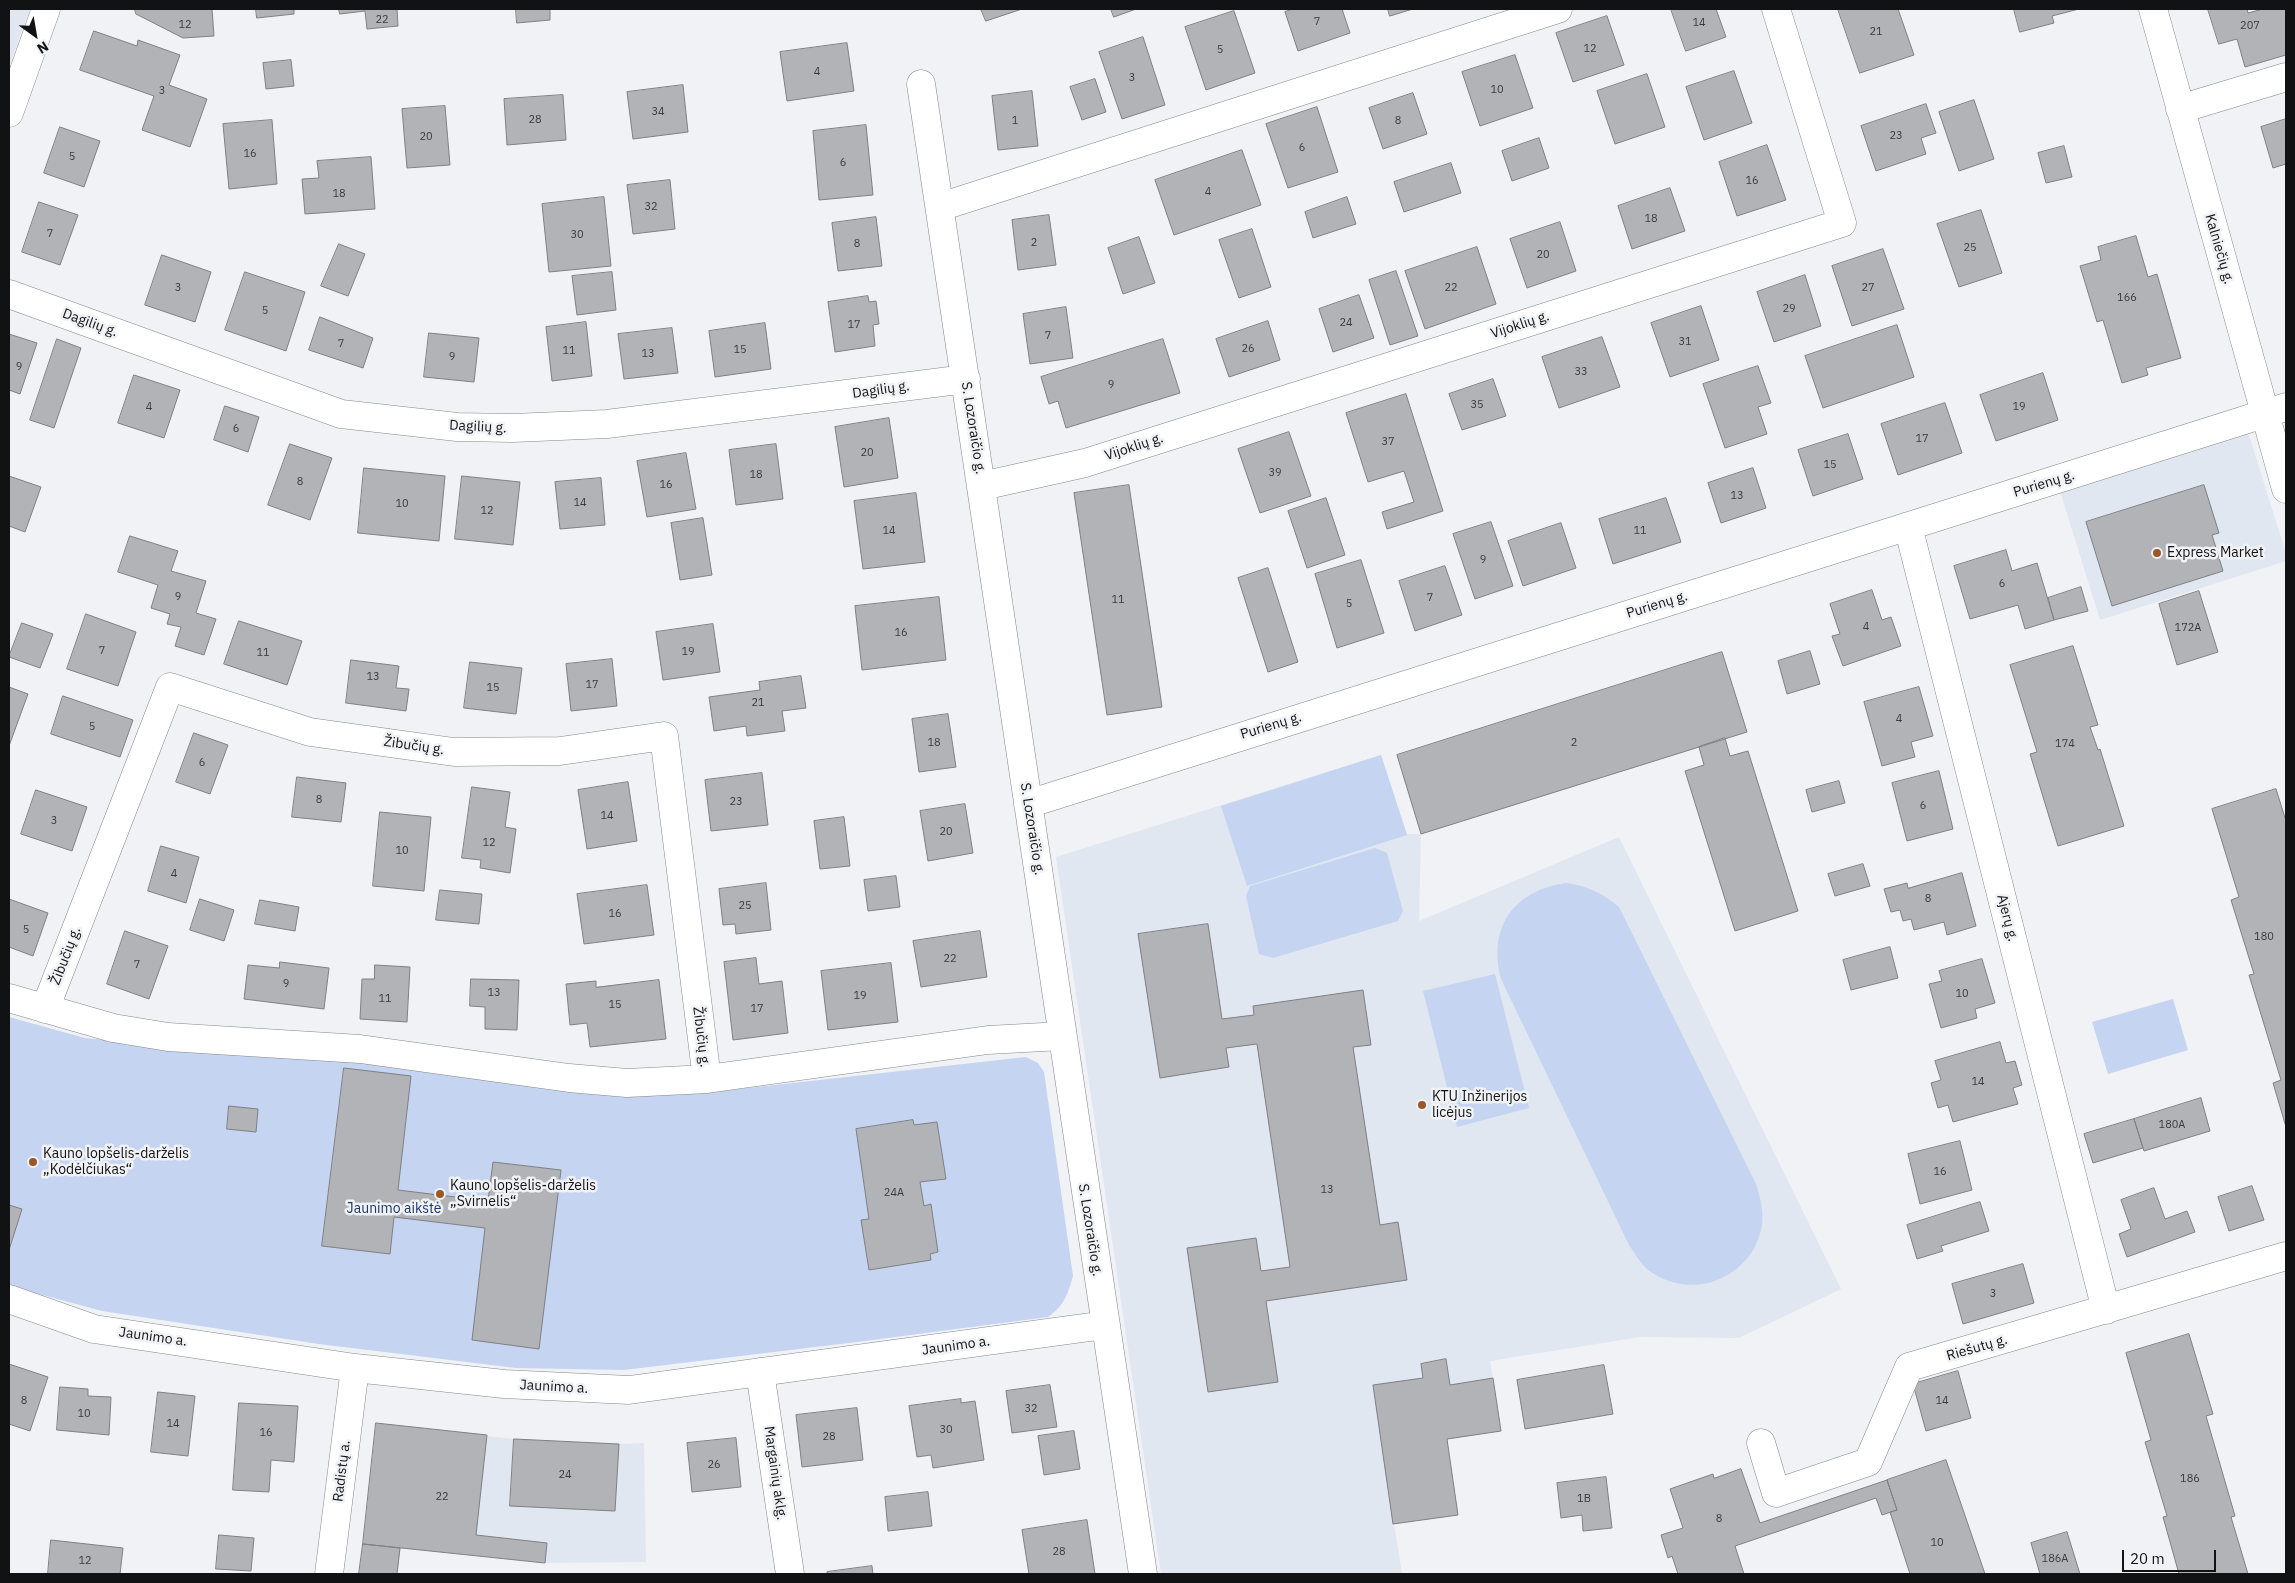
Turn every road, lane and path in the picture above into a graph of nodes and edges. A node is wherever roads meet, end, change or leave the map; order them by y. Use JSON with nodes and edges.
{"nodes":[{"id":1,"x":46,"y":9,"type":"edge"},
{"id":2,"x":1558,"y":9,"type":"edge"},
{"id":3,"x":1776,"y":9,"type":"edge"},
{"id":4,"x":2153,"y":9,"type":"edge"},
{"id":5,"x":2286,"y":77,"type":"edge"},
{"id":6,"x":921,"y":84,"type":"dead end"},
{"id":7,"x":2180,"y":110,"type":"junction"},
{"id":8,"x":9,"y":113,"type":"edge"},
{"id":9,"x":940,"y":208,"type":"junction"},
{"id":10,"x":9,"y":294,"type":"edge"},
{"id":11,"x":966,"y":379,"type":"junction"},
{"id":12,"x":2276,"y":410,"type":"edge"},
{"id":13,"x":982,"y":486,"type":"junction"},
{"id":14,"x":2286,"y":489,"type":"edge"},
{"id":15,"x":1908,"y":526,"type":"junction"},
{"id":16,"x":1028,"y":804,"type":"junction"},
{"id":17,"x":9,"y":998,"type":"edge"},
{"id":18,"x":45,"y":1009,"type":"junction"},
{"id":19,"x":1062,"y":1036,"type":"junction"},
{"id":20,"x":706,"y":1079,"type":"junction"},
{"id":21,"x":2286,"y":1256,"type":"edge"},
{"id":22,"x":9,"y":1299,"type":"edge"},
{"id":23,"x":2106,"y":1310,"type":"junction"},
{"id":24,"x":1104,"y":1326,"type":"junction"},
{"id":25,"x":354,"y":1368,"type":"junction"},
{"id":26,"x":760,"y":1372,"type":"junction"},
{"id":27,"x":1761,"y":1443,"type":"dead end"},
{"id":28,"x":329,"y":1574,"type":"edge"},
{"id":29,"x":790,"y":1574,"type":"edge"},
{"id":30,"x":1142,"y":1574,"type":"edge"}],
"edges":[{"from":1,"to":8,"type":"street"},
{"from":2,"to":9,"type":"street"},
{"from":3,"to":13,"type":"street","name":"Vijoklių g."},
{"from":4,"to":7,"type":"street","name":"Kalniečių g."},
{"from":5,"to":7,"type":"street"},
{"from":6,"to":9,"type":"street","name":"S. Lozoraičio g."},
{"from":7,"to":12,"type":"street","name":"Kalniečių g."},
{"from":9,"to":11,"type":"street","name":"S. Lozoraičio g."},
{"from":10,"to":11,"type":"street","name":"Dagilių g."},
{"from":11,"to":13,"type":"street","name":"S. Lozoraičio g."},
{"from":12,"to":14,"type":"street","name":"Kalniečių g."},
{"from":12,"to":15,"type":"street","name":"Purienų g."},
{"from":13,"to":16,"type":"street","name":"S. Lozoraičio g."},
{"from":15,"to":16,"type":"street","name":"Purienų g."},
{"from":15,"to":23,"type":"street","name":"Ajerų g."},
{"from":16,"to":19,"type":"street","name":"S. Lozoraičio g."},
{"from":17,"to":18,"type":"street"},
{"from":18,"to":20,"type":"street"},
{"from":18,"to":20,"type":"street","name":"Žibučių g."},
{"from":19,"to":20,"type":"street"},
{"from":19,"to":24,"type":"street","name":"S. Lozoraičio g."},
{"from":21,"to":23,"type":"street","name":"Riešutų g."},
{"from":22,"to":25,"type":"street","name":"Jaunimo a."},
{"from":23,"to":27,"type":"street","name":"Riešutų g."},
{"from":24,"to":26,"type":"street","name":"Jaunimo a."},
{"from":24,"to":30,"type":"street","name":"S. Lozoraičio g."},
{"from":25,"to":26,"type":"street","name":"Jaunimo a."},
{"from":25,"to":28,"type":"street","name":"Radistų a."},
{"from":26,"to":29,"type":"street","name":"Margainių aklg."}]}
